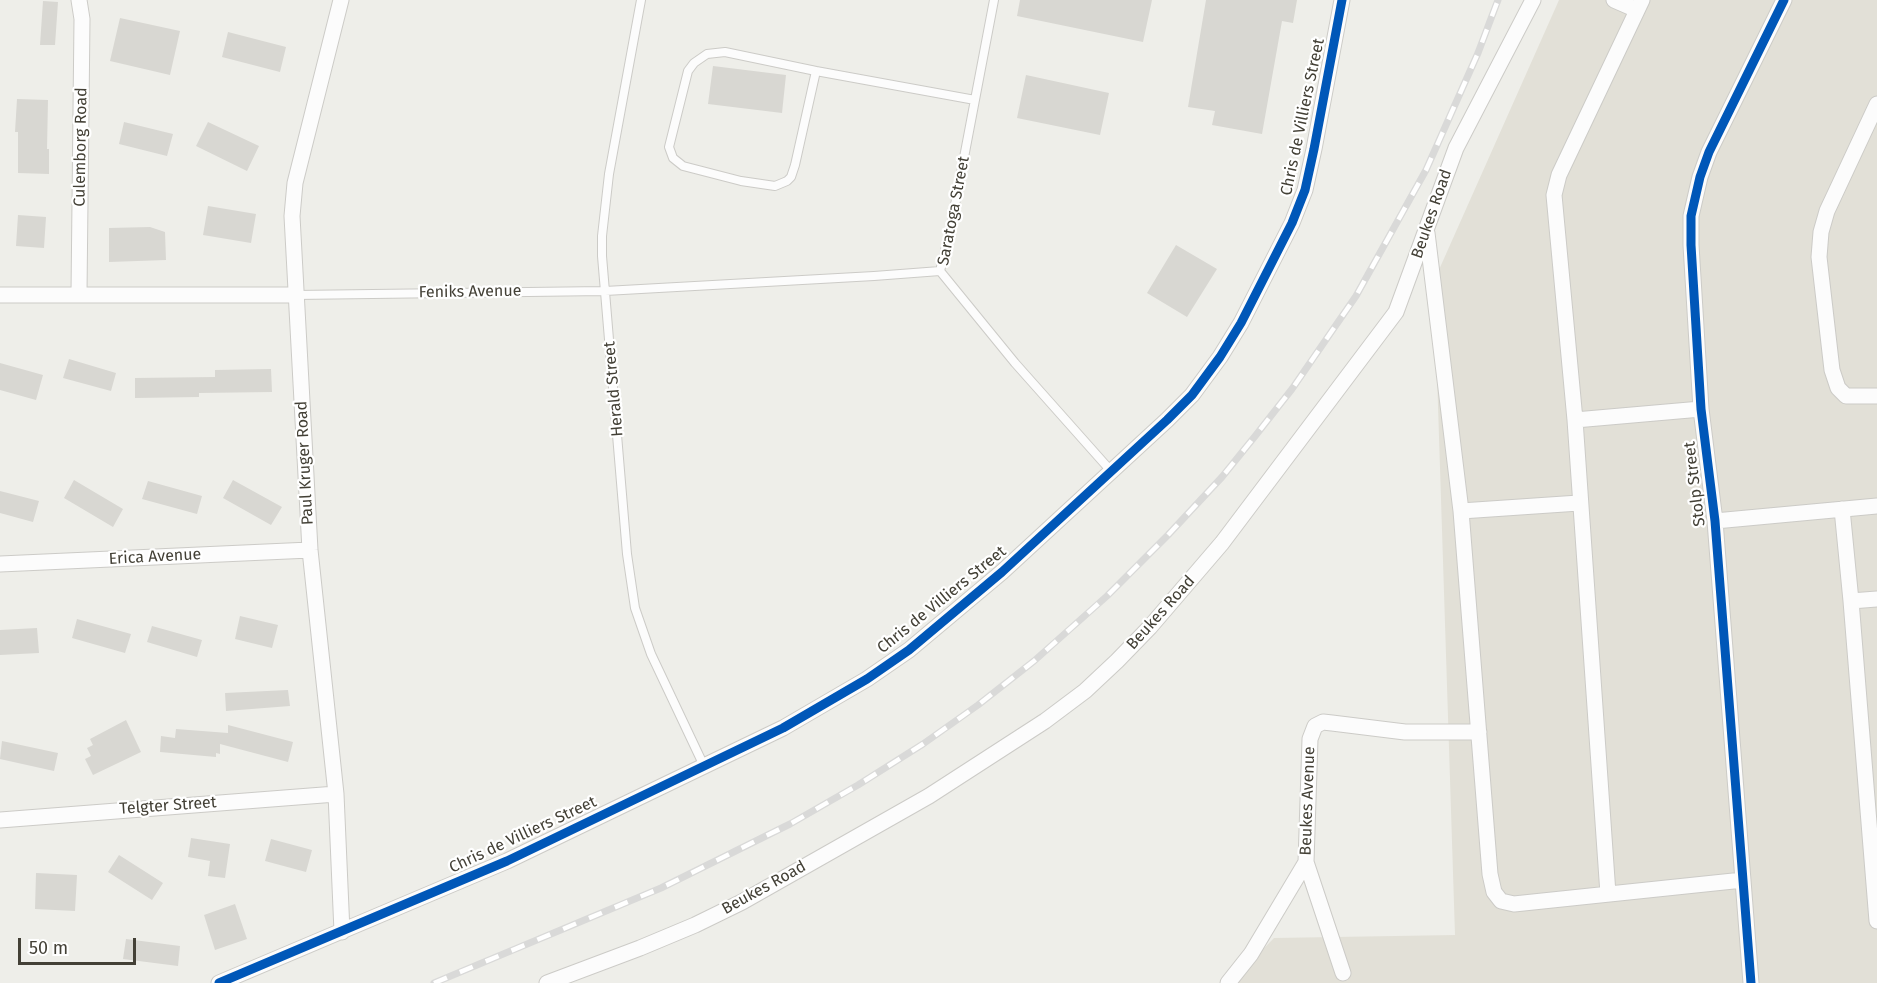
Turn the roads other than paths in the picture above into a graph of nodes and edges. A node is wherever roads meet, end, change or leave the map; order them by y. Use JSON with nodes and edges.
{"nodes":[{"id":1,"x":79,"y":0,"type":"edge"},
{"id":2,"x":341,"y":0,"type":"edge"},
{"id":3,"x":641,"y":0,"type":"edge"},
{"id":4,"x":994,"y":0,"type":"edge"},
{"id":5,"x":1342,"y":0,"type":"edge"},
{"id":6,"x":1533,"y":0,"type":"edge"},
{"id":7,"x":1614,"y":0,"type":"edge"},
{"id":8,"x":1784,"y":0,"type":"edge"},
{"id":9,"x":1640,"y":5,"type":"edge"},
{"id":10,"x":816,"y":71,"type":"junction"},
{"id":11,"x":975,"y":100,"type":"junction"},
{"id":12,"x":1877,"y":104,"type":"edge"},
{"id":13,"x":1426,"y":228,"type":"junction"},
{"id":14,"x":940,"y":271,"type":"junction"},
{"id":15,"x":605,"y":291,"type":"junction"},
{"id":16,"x":79,"y":293,"type":"junction"},
{"id":17,"x":0,"y":295,"type":"edge"},
{"id":18,"x":295,"y":295,"type":"junction"},
{"id":19,"x":1877,"y":396,"type":"edge"},
{"id":20,"x":1701,"y":409,"type":"junction"},
{"id":21,"x":1575,"y":420,"type":"junction"},
{"id":22,"x":1111,"y":471,"type":"junction"},
{"id":23,"x":1579,"y":503,"type":"junction"},
{"id":24,"x":1877,"y":506,"type":"edge"},
{"id":25,"x":1842,"y":509,"type":"junction"},
{"id":26,"x":1461,"y":511,"type":"junction"},
{"id":27,"x":1715,"y":521,"type":"junction"},
{"id":28,"x":310,"y":550,"type":"junction"},
{"id":29,"x":0,"y":564,"type":"edge"},
{"id":30,"x":1877,"y":599,"type":"edge"},
{"id":31,"x":1851,"y":601,"type":"junction"},
{"id":32,"x":1479,"y":732,"type":"junction"},
{"id":33,"x":704,"y":766,"type":"junction"},
{"id":34,"x":336,"y":794,"type":"junction"},
{"id":35,"x":0,"y":819,"type":"edge"},
{"id":36,"x":1306,"y":862,"type":"junction"},
{"id":37,"x":1875,"y":877,"type":"edge"},
{"id":38,"x":1743,"y":880,"type":"junction"},
{"id":39,"x":1608,"y":894,"type":"junction"},
{"id":40,"x":1877,"y":921,"type":"edge"},
{"id":41,"x":342,"y":932,"type":"junction"},
{"id":42,"x":1343,"y":973,"type":"dead end"},
{"id":43,"x":219,"y":983,"type":"edge"},
{"id":44,"x":547,"y":983,"type":"edge"},
{"id":45,"x":1228,"y":983,"type":"edge"},
{"id":46,"x":1751,"y":983,"type":"edge"}],
"edges":[{"from":1,"to":16,"type":"street","name":"Culemborg Road"},
{"from":2,"to":18,"type":"street","name":"Paul Kruger Road"},
{"from":3,"to":15,"type":"lane","name":"Herald Street"},
{"from":4,"to":11,"type":"lane","name":"Saratoga Street"},
{"from":5,"to":22,"type":"street","name":"Chris de Villiers Street"},
{"from":6,"to":13,"type":"street","name":"Beukes Road"},
{"from":7,"to":9,"type":"street"},
{"from":8,"to":20,"type":"street","name":"Stolp Street"},
{"from":9,"to":21,"type":"street"},
{"from":10,"to":10,"type":"lane"},
{"from":10,"to":11,"type":"lane"},
{"from":11,"to":14,"type":"lane","name":"Saratoga Street"},
{"from":12,"to":19,"type":"street"},
{"from":13,"to":26,"type":"street"},
{"from":13,"to":44,"type":"street","name":"Beukes Road"},
{"from":14,"to":15,"type":"lane","name":"Feniks Avenue"},
{"from":14,"to":22,"type":"lane","name":"Saratoga Street"},
{"from":15,"to":18,"type":"lane","name":"Feniks Avenue"},
{"from":15,"to":33,"type":"lane","name":"Herald Street"},
{"from":16,"to":17,"type":"street","name":"Feniks Avenue"},
{"from":16,"to":18,"type":"street","name":"Feniks Avenue"},
{"from":18,"to":28,"type":"street","name":"Paul Kruger Road"},
{"from":20,"to":21,"type":"street"},
{"from":20,"to":27,"type":"street","name":"Stolp Street"},
{"from":21,"to":23,"type":"street"},
{"from":22,"to":33,"type":"street","name":"Chris de Villiers Street"},
{"from":23,"to":26,"type":"street"},
{"from":23,"to":39,"type":"street"},
{"from":24,"to":25,"type":"street"},
{"from":25,"to":27,"type":"street"},
{"from":25,"to":31,"type":"street"},
{"from":26,"to":32,"type":"street"},
{"from":27,"to":38,"type":"street","name":"Stolp Street"},
{"from":28,"to":29,"type":"street","name":"Erica Avenue"},
{"from":28,"to":34,"type":"street","name":"Paul Kruger Road"},
{"from":30,"to":31,"type":"street"},
{"from":31,"to":37,"type":"street"},
{"from":32,"to":36,"type":"street","name":"Beukes Avenue"},
{"from":32,"to":39,"type":"street"},
{"from":33,"to":41,"type":"street","name":"Chris de Villiers Street"},
{"from":34,"to":35,"type":"street","name":"Telgter Street"},
{"from":34,"to":41,"type":"street","name":"Paul Kruger Road"},
{"from":36,"to":42,"type":"street"},
{"from":36,"to":45,"type":"street","name":"Beukes Avenue"},
{"from":37,"to":40,"type":"street"},
{"from":38,"to":39,"type":"street"},
{"from":38,"to":46,"type":"street","name":"Stolp Street"},
{"from":41,"to":43,"type":"street","name":"Chris de Villiers Street"}]}
